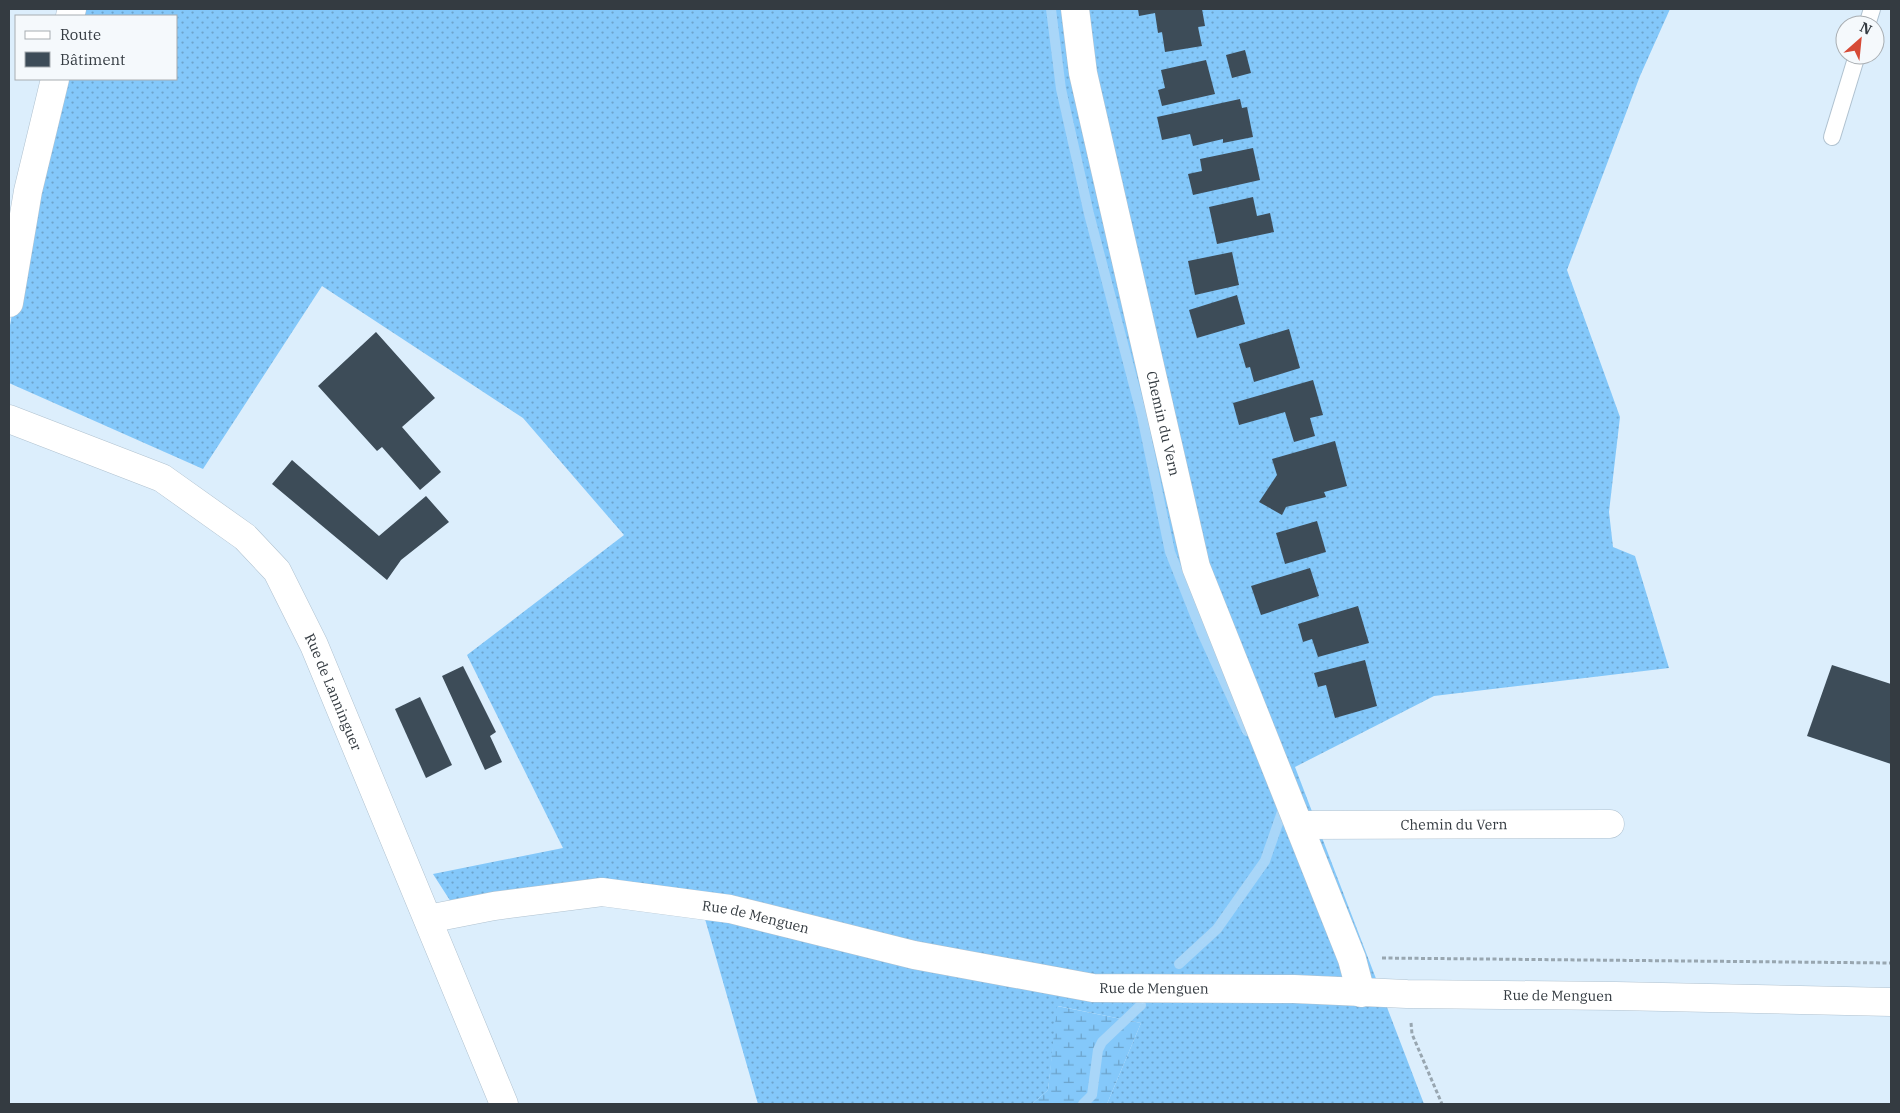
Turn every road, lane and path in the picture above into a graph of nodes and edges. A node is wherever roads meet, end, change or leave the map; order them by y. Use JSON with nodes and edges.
{"nodes":[{"id":1,"x":1075,"y":9,"type":"edge"},
{"id":2,"x":1854,"y":65,"type":"edge"},
{"id":3,"x":55,"y":80,"type":"edge"},
{"id":4,"x":1832,"y":137,"type":"dead end"},
{"id":5,"x":9,"y":303,"type":"edge"},
{"id":6,"x":9,"y":419,"type":"edge"},
{"id":7,"x":1610,"y":824,"type":"dead end"},
{"id":8,"x":1299,"y":825,"type":"junction"},
{"id":9,"x":428,"y":919,"type":"junction"},
{"id":10,"x":1400,"y":957,"type":"junction"},
{"id":11,"x":1352,"y":959,"type":"junction"},
{"id":12,"x":1891,"y":963,"type":"edge"},
{"id":13,"x":1361,"y":993,"type":"junction"},
{"id":14,"x":1407,"y":994,"type":"junction"},
{"id":15,"x":1891,"y":1002,"type":"edge"},
{"id":16,"x":504,"y":1104,"type":"edge"},
{"id":17,"x":1442,"y":1104,"type":"edge"}],
"edges":[{"from":1,"to":8,"type":"street","name":"Chemin du Vern"},
{"from":2,"to":4,"type":"lane"},
{"from":3,"to":5,"type":"street"},
{"from":6,"to":9,"type":"street","name":"Rue de Lanninguer"},
{"from":7,"to":8,"type":"street","name":"Chemin du Vern"},
{"from":8,"to":11,"type":"street","name":"Chemin du Vern"},
{"from":9,"to":13,"type":"street","name":"Rue de Menguen"},
{"from":9,"to":16,"type":"street","name":"Rue de Lanninguer"},
{"from":10,"to":11,"type":"path"},
{"from":10,"to":12,"type":"path"},
{"from":10,"to":14,"type":"path"},
{"from":11,"to":13,"type":"street","name":"Chemin du Vern"},
{"from":13,"to":14,"type":"street","name":"Rue de Menguen"},
{"from":14,"to":15,"type":"street","name":"Rue de Menguen"},
{"from":14,"to":17,"type":"path"}]}
